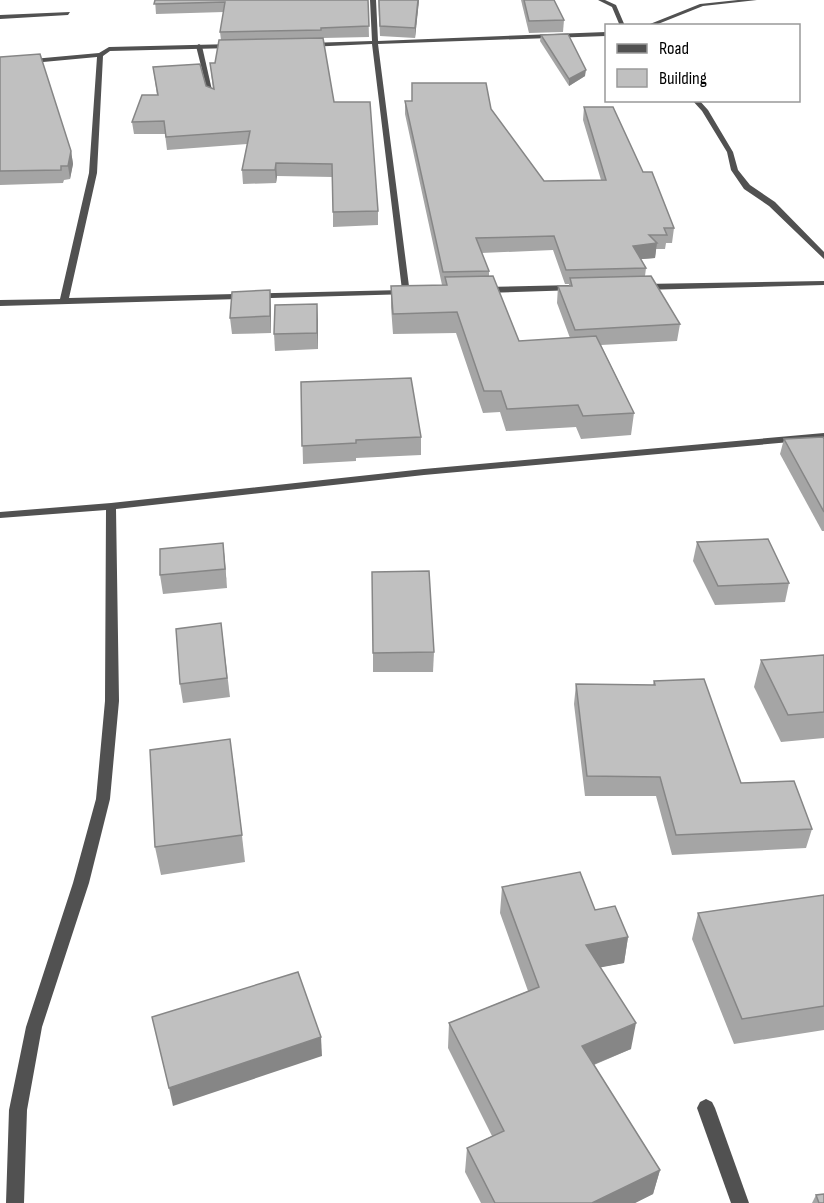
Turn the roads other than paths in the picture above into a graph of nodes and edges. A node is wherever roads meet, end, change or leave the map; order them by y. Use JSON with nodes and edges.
{"nodes":[{"id":1,"x":373,"y":0,"type":"edge"},
{"id":2,"x":601,"y":0,"type":"edge"},
{"id":3,"x":754,"y":0,"type":"edge"},
{"id":4,"x":68,"y":13,"type":"dead end"},
{"id":5,"x":0,"y":17,"type":"edge"},
{"id":6,"x":622,"y":24,"type":"edge"},
{"id":7,"x":652,"y":24,"type":"edge"},
{"id":8,"x":605,"y":34,"type":"edge"},
{"id":9,"x":375,"y":44,"type":"junction"},
{"id":10,"x":296,"y":45,"type":"edge"},
{"id":11,"x":199,"y":46,"type":"junction"},
{"id":12,"x":242,"y":46,"type":"edge"},
{"id":13,"x":100,"y":55,"type":"junction"},
{"id":14,"x":0,"y":64,"type":"edge"},
{"id":15,"x":212,"y":98,"type":"edge"},
{"id":16,"x":698,"y":102,"type":"edge"},
{"id":17,"x":824,"y":257,"type":"edge"},
{"id":18,"x":824,"y":283,"type":"edge"},
{"id":19,"x":633,"y":287,"type":"edge"},
{"id":20,"x":585,"y":288,"type":"edge"},
{"id":21,"x":478,"y":290,"type":"edge"},
{"id":22,"x":407,"y":292,"type":"junction"},
{"id":23,"x":418,"y":292,"type":"edge"},
{"id":24,"x":64,"y":301,"type":"junction"},
{"id":25,"x":0,"y":303,"type":"edge"},
{"id":26,"x":824,"y":436,"type":"edge"},
{"id":27,"x":111,"y":506,"type":"junction"},
{"id":28,"x":0,"y":515,"type":"edge"},
{"id":29,"x":706,"y":1108,"type":"dead end"},
{"id":30,"x":15,"y":1203,"type":"edge"},
{"id":31,"x":740,"y":1203,"type":"edge"}],
"edges":[{"from":1,"to":9,"type":"street"},
{"from":2,"to":6,"type":"street"},
{"from":3,"to":7,"type":"street"},
{"from":4,"to":5,"type":"street"},
{"from":8,"to":9,"type":"street"},
{"from":9,"to":10,"type":"street"},
{"from":9,"to":22,"type":"street"},
{"from":11,"to":12,"type":"street"},
{"from":11,"to":13,"type":"street"},
{"from":11,"to":15,"type":"street"},
{"from":13,"to":14,"type":"street"},
{"from":13,"to":24,"type":"street"},
{"from":16,"to":17,"type":"street"},
{"from":18,"to":19,"type":"street"},
{"from":20,"to":21,"type":"street"},
{"from":22,"to":23,"type":"street"},
{"from":22,"to":24,"type":"street"},
{"from":24,"to":25,"type":"street"},
{"from":26,"to":27,"type":"street"},
{"from":27,"to":28,"type":"street"},
{"from":27,"to":30,"type":"street"},
{"from":29,"to":31,"type":"street"}]}
